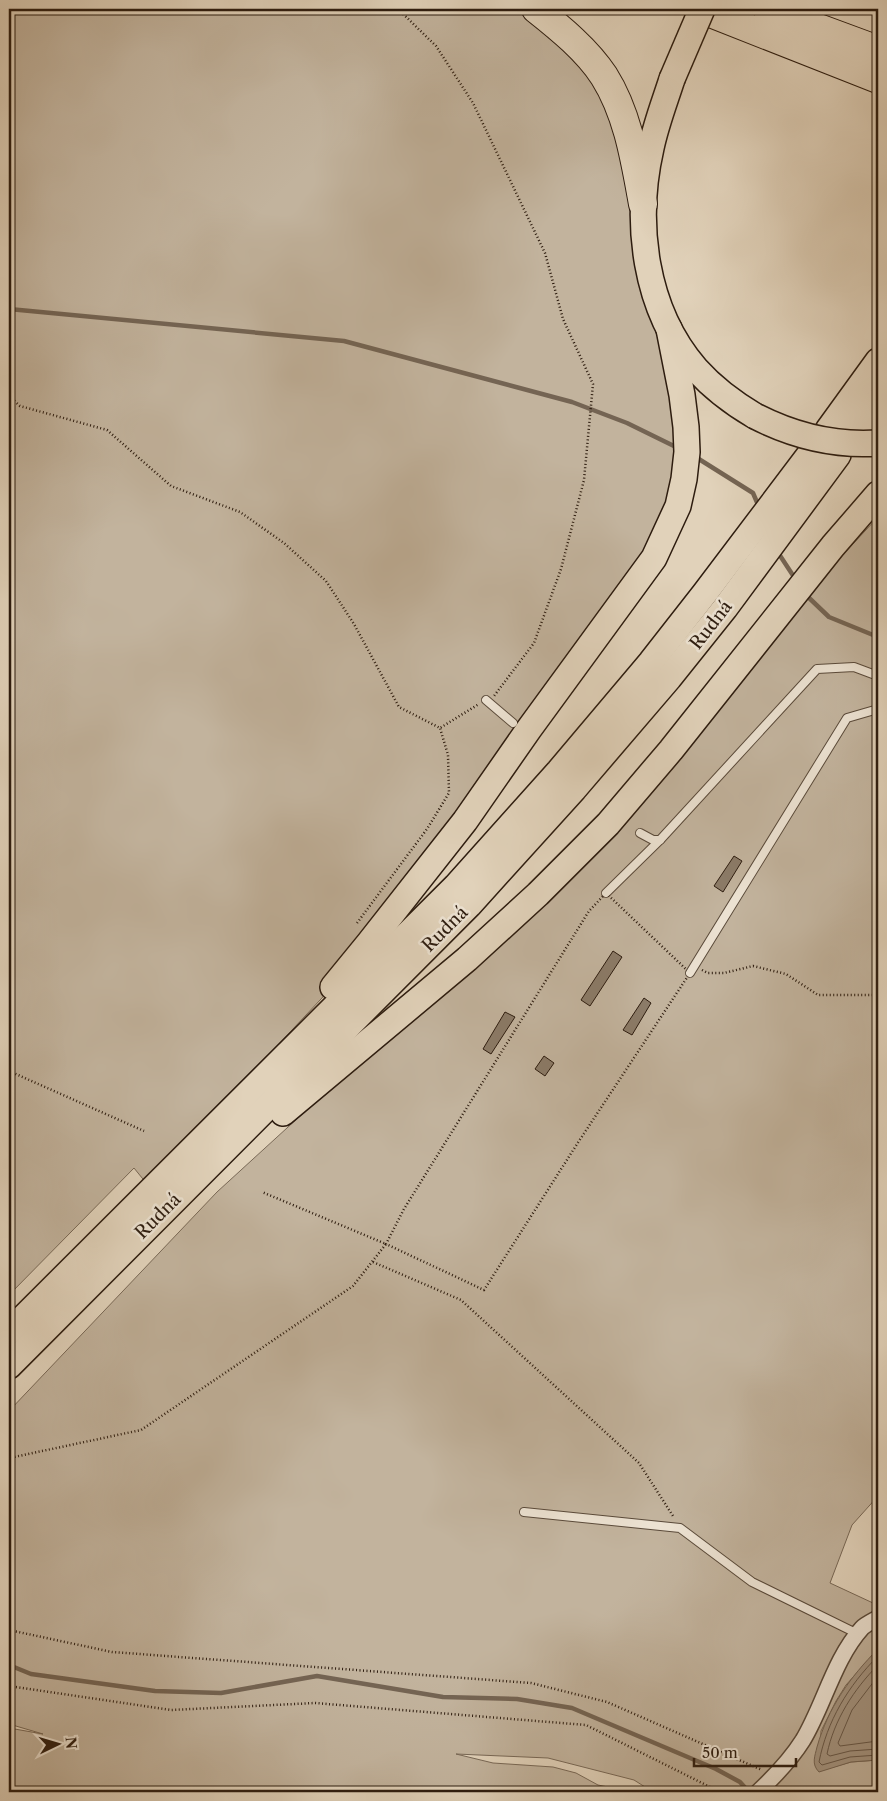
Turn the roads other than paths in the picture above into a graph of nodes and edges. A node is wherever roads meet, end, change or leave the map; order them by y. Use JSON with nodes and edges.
{"nodes":[{"id":1,"x":536,"y":9,"type":"edge"},
{"id":2,"x":767,"y":9,"type":"edge"},
{"id":3,"x":707,"y":11,"type":"edge"},
{"id":4,"x":878,"y":50,"type":"edge"},
{"id":5,"x":878,"y":79,"type":"edge"},
{"id":6,"x":643,"y":204,"type":"junction"},
{"id":7,"x":669,"y":329,"type":"junction"},
{"id":8,"x":878,"y":361,"type":"edge"},
{"id":9,"x":878,"y":401,"type":"edge"},
{"id":10,"x":828,"y":430,"type":"dead end"},
{"id":11,"x":854,"y":433,"type":"dead end"},
{"id":12,"x":878,"y":443,"type":"edge"},
{"id":13,"x":813,"y":450,"type":"dead end"},
{"id":14,"x":838,"y":455,"type":"dead end"},
{"id":15,"x":878,"y":494,"type":"edge"},
{"id":16,"x":878,"y":676,"type":"edge"},
{"id":17,"x":486,"y":700,"type":"road end"},
{"id":18,"x":878,"y":709,"type":"edge"},
{"id":19,"x":512,"y":723,"type":"dead end"},
{"id":20,"x":640,"y":833,"type":"dead end"},
{"id":21,"x":660,"y":840,"type":"junction"},
{"id":22,"x":606,"y":893,"type":"road end"},
{"id":23,"x":690,"y":973,"type":"road end"},
{"id":24,"x":259,"y":1080,"type":"junction"},
{"id":25,"x":153,"y":1222,"type":"junction"},
{"id":26,"x":9,"y":1332,"type":"edge"},
{"id":27,"x":9,"y":1366,"type":"edge"},
{"id":28,"x":524,"y":1512,"type":"dead end"},
{"id":29,"x":878,"y":1618,"type":"edge"},
{"id":30,"x":858,"y":1634,"type":"junction"},
{"id":31,"x":758,"y":1792,"type":"edge"}],
"edges":[{"from":1,"to":6,"type":"highway"},
{"from":2,"to":4,"type":"highway"},
{"from":3,"to":5,"type":"highway"},
{"from":3,"to":6,"type":"highway","bridge":true},
{"from":6,"to":7,"type":"highway"},
{"from":7,"to":12,"type":"highway","bridge":true},
{"from":7,"to":24,"type":"highway"},
{"from":8,"to":10,"type":"highway"},
{"from":9,"to":11,"type":"highway"},
{"from":13,"to":24,"type":"highway","name":"Rudná"},
{"from":14,"to":25,"type":"highway","name":"Rudná"},
{"from":15,"to":25,"type":"highway"},
{"from":16,"to":21,"type":"lane"},
{"from":17,"to":19,"type":"lane"},
{"from":18,"to":23,"type":"lane"},
{"from":20,"to":21,"type":"lane"},
{"from":21,"to":22,"type":"lane"},
{"from":24,"to":26,"type":"highway","name":"Rudná"},
{"from":25,"to":27,"type":"highway","name":"Rudná"},
{"from":28,"to":30,"type":"lane"},
{"from":29,"to":30,"type":"street"},
{"from":30,"to":31,"type":"street"}]}
